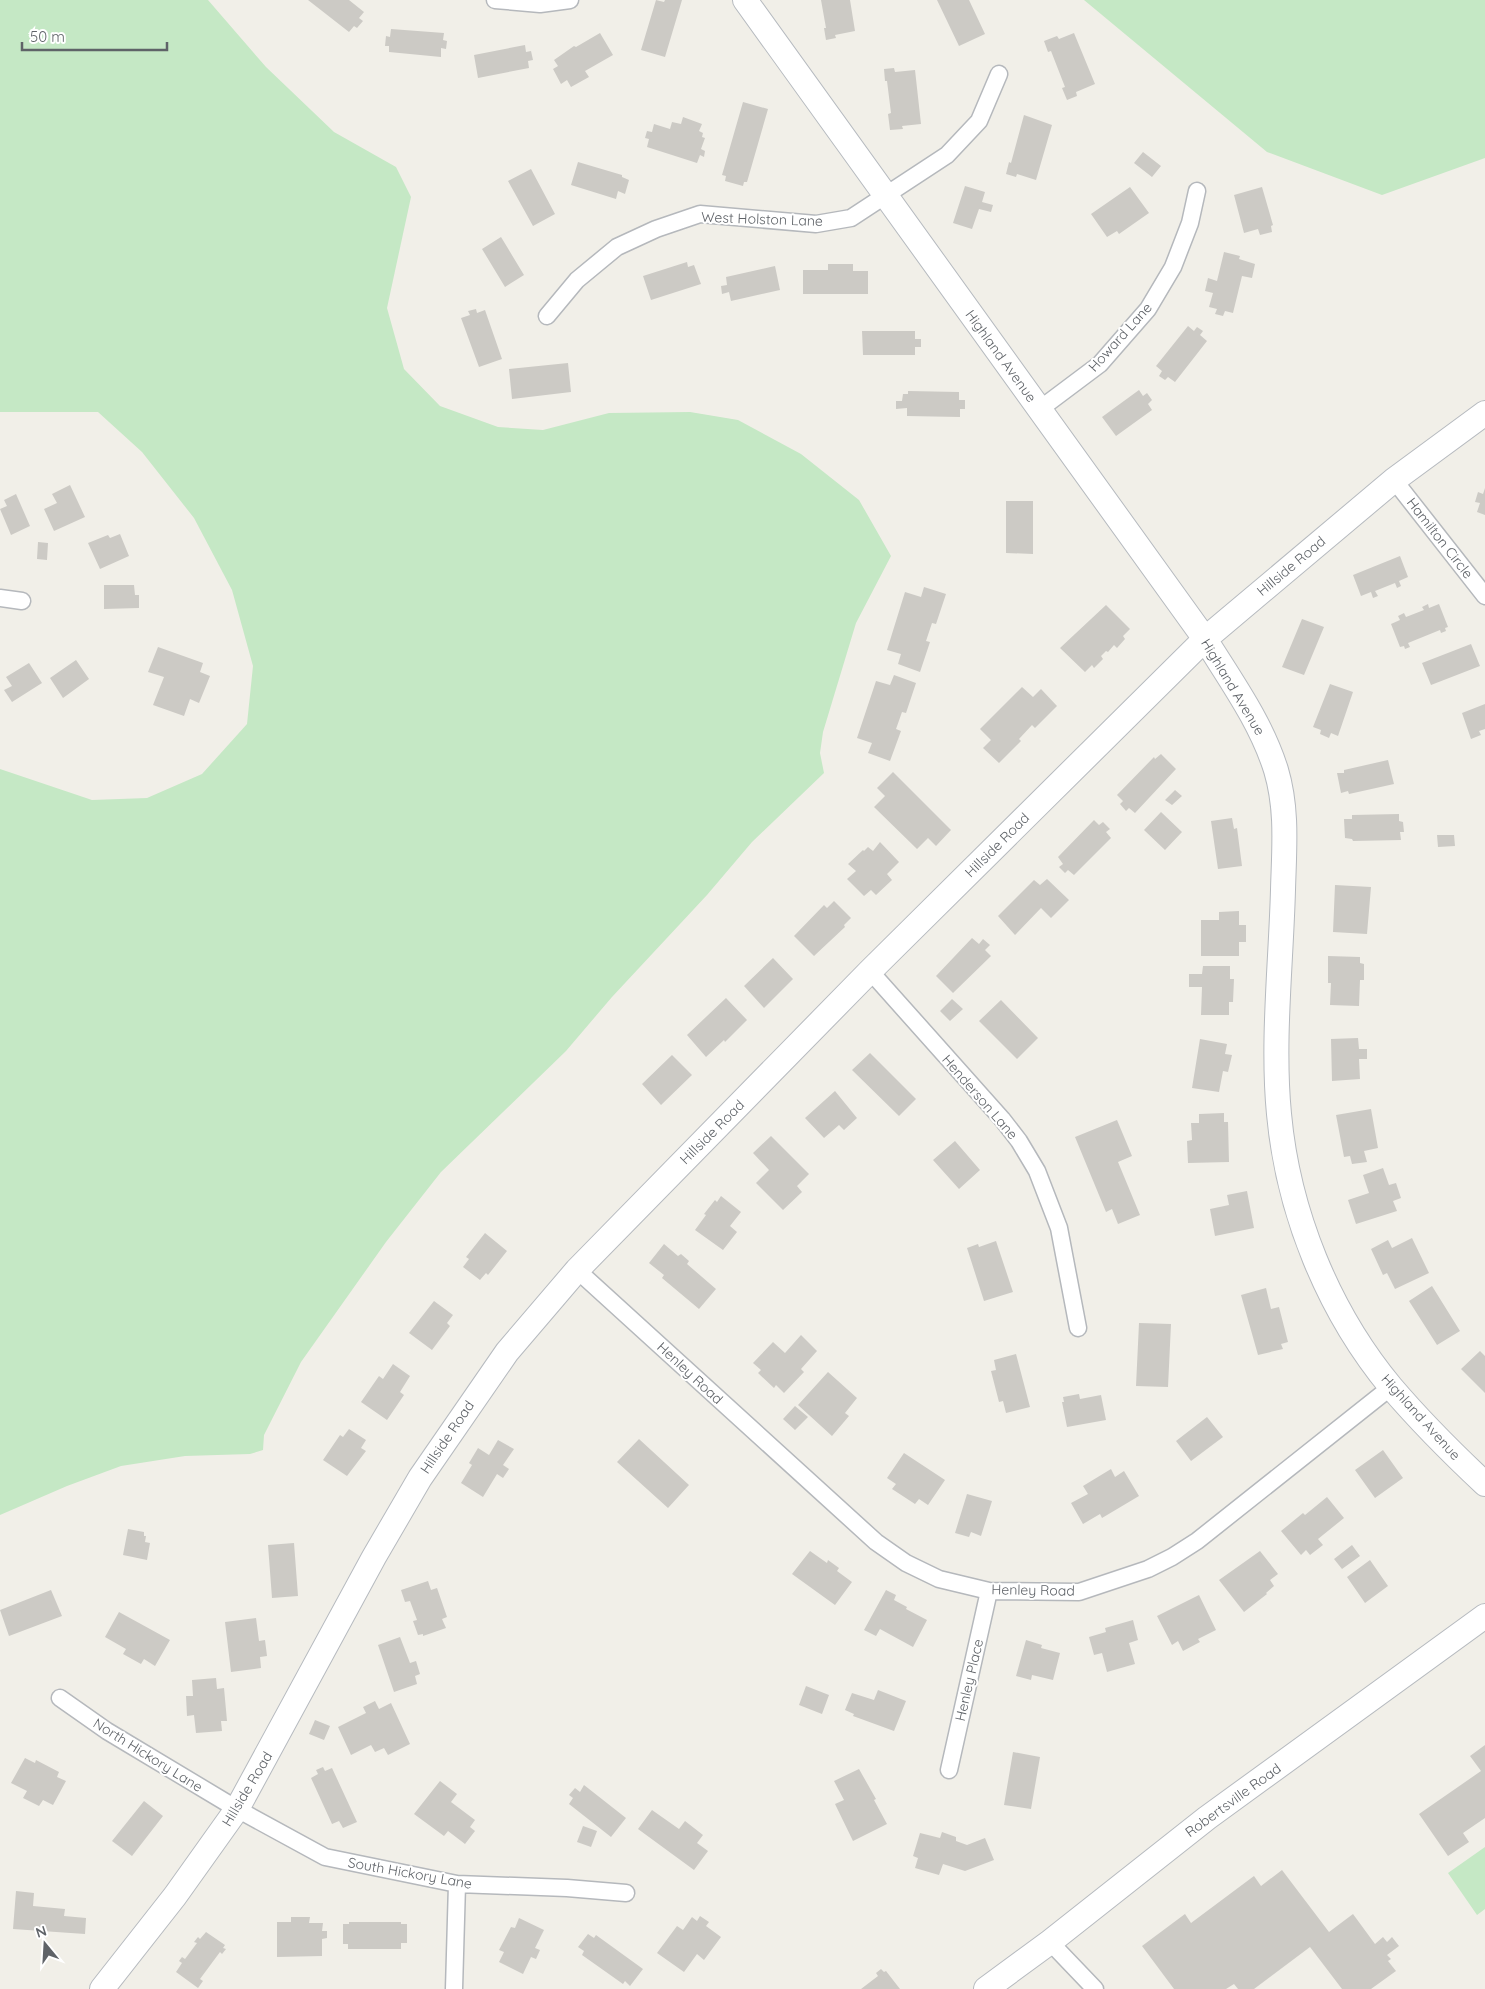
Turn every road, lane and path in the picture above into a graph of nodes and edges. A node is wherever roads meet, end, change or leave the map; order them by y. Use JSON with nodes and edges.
{"nodes":[{"id":1,"x":495,"y":0,"type":"edge"},
{"id":2,"x":570,"y":0,"type":"edge"},
{"id":3,"x":745,"y":0,"type":"edge"},
{"id":4,"x":999,"y":74,"type":"dead end"},
{"id":5,"x":1197,"y":191,"type":"dead end"},
{"id":6,"x":885,"y":197,"type":"junction"},
{"id":7,"x":547,"y":316,"type":"dead end"},
{"id":8,"x":1040,"y":410,"type":"junction"},
{"id":9,"x":1485,"y":413,"type":"edge"},
{"id":10,"x":1394,"y":480,"type":"junction"},
{"id":11,"x":1485,"y":596,"type":"edge"},
{"id":12,"x":0,"y":598,"type":"edge"},
{"id":13,"x":22,"y":601,"type":"dead end"},
{"id":14,"x":1205,"y":639,"type":"junction"},
{"id":15,"x":870,"y":972,"type":"junction"},
{"id":16,"x":577,"y":1270,"type":"junction"},
{"id":17,"x":1078,"y":1328,"type":"dead end"},
{"id":18,"x":1391,"y":1387,"type":"junction"},
{"id":19,"x":1485,"y":1484,"type":"edge"},
{"id":20,"x":989,"y":1591,"type":"junction"},
{"id":21,"x":1485,"y":1616,"type":"edge"},
{"id":22,"x":60,"y":1698,"type":"dead end"},
{"id":23,"x":949,"y":1770,"type":"dead end"},
{"id":24,"x":237,"y":1809,"type":"junction"},
{"id":25,"x":457,"y":1884,"type":"junction"},
{"id":26,"x":626,"y":1893,"type":"dead end"},
{"id":27,"x":1050,"y":1942,"type":"junction"},
{"id":28,"x":102,"y":1989,"type":"edge"},
{"id":29,"x":454,"y":1989,"type":"edge"},
{"id":30,"x":986,"y":1989,"type":"edge"},
{"id":31,"x":1095,"y":1989,"type":"edge"}],
"edges":[{"from":1,"to":2,"type":"street"},
{"from":3,"to":6,"type":"street","name":"Highland Avenue"},
{"from":4,"to":6,"type":"street","name":"West Holston Lane"},
{"from":5,"to":8,"type":"street","name":"Howard Lane"},
{"from":6,"to":7,"type":"street","name":"West Holston Lane"},
{"from":6,"to":8,"type":"street","name":"Highland Avenue"},
{"from":8,"to":14,"type":"street","name":"Highland Avenue"},
{"from":9,"to":10,"type":"street","name":"Hillside Road"},
{"from":10,"to":11,"type":"street","name":"Hamilton Circle"},
{"from":10,"to":14,"type":"street","name":"Hillside Road"},
{"from":12,"to":13,"type":"street"},
{"from":14,"to":15,"type":"street","name":"Hillside Road"},
{"from":14,"to":18,"type":"street","name":"Highland Avenue"},
{"from":15,"to":16,"type":"street","name":"Hillside Road"},
{"from":15,"to":17,"type":"street","name":"Henderson Lane"},
{"from":16,"to":20,"type":"street","name":"Henley Road"},
{"from":16,"to":24,"type":"street","name":"Hillside Road"},
{"from":18,"to":19,"type":"street","name":"Highland Avenue"},
{"from":18,"to":20,"type":"street","name":"Henley Road"},
{"from":20,"to":23,"type":"street","name":"Henley Place"},
{"from":21,"to":27,"type":"street","name":"Robertsville Road"},
{"from":22,"to":24,"type":"street","name":"North Hickory Lane"},
{"from":24,"to":25,"type":"street","name":"South Hickory Lane"},
{"from":24,"to":28,"type":"street","name":"Hillside Road"},
{"from":25,"to":26,"type":"street","name":"South Hickory Lane"},
{"from":25,"to":29,"type":"street"},
{"from":27,"to":30,"type":"street","name":"Robertsville Road"},
{"from":27,"to":31,"type":"street"}]}
